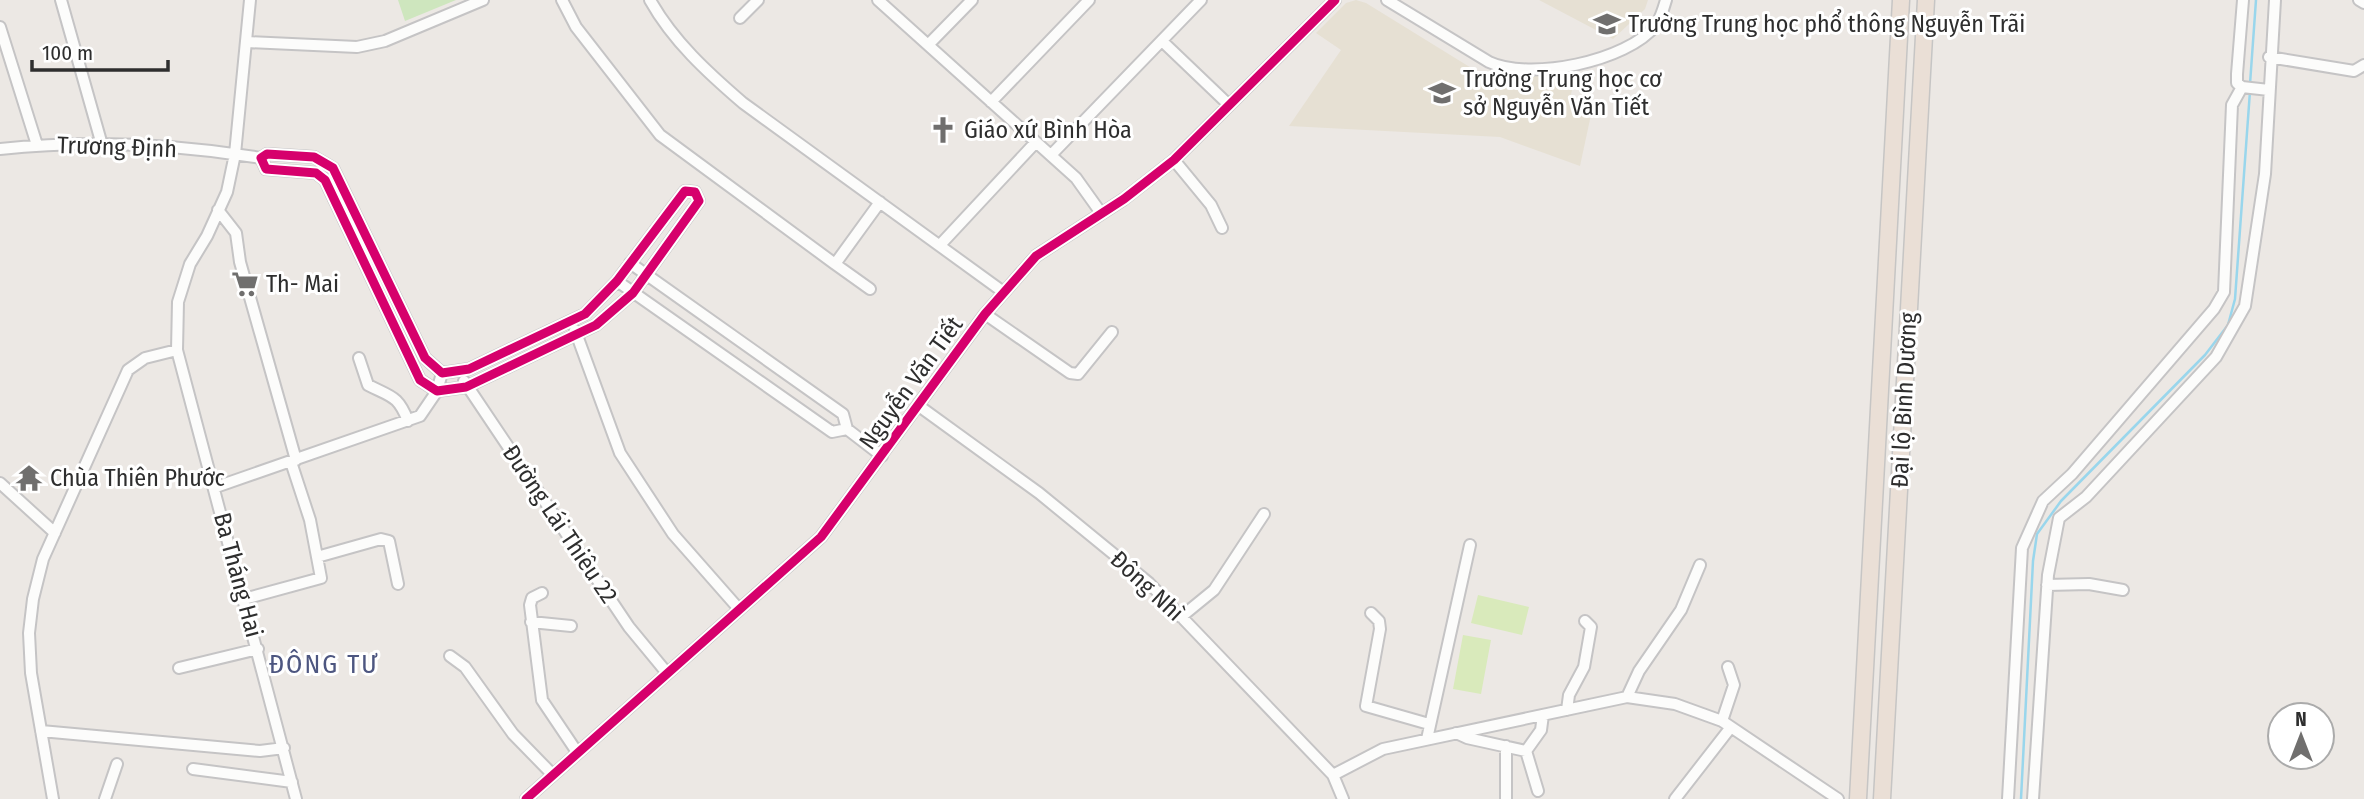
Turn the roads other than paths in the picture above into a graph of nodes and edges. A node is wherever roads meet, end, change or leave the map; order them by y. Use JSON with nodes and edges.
{"nodes":[{"id":1,"x":61,"y":0,"type":"edge"},
{"id":2,"x":250,"y":0,"type":"edge"},
{"id":3,"x":483,"y":0,"type":"edge"},
{"id":4,"x":562,"y":0,"type":"edge"},
{"id":5,"x":650,"y":0,"type":"edge"},
{"id":6,"x":758,"y":0,"type":"edge"},
{"id":7,"x":878,"y":0,"type":"edge"},
{"id":8,"x":972,"y":0,"type":"edge"},
{"id":9,"x":1089,"y":0,"type":"edge"},
{"id":10,"x":1202,"y":0,"type":"edge"},
{"id":11,"x":1335,"y":0,"type":"edge"},
{"id":12,"x":1387,"y":0,"type":"edge"},
{"id":13,"x":1666,"y":0,"type":"edge"},
{"id":14,"x":1901,"y":0,"type":"edge"},
{"id":15,"x":1926,"y":0,"type":"edge"},
{"id":16,"x":2243,"y":0,"type":"edge"},
{"id":17,"x":2275,"y":0,"type":"edge"},
{"id":18,"x":2359,"y":0,"type":"edge"},
{"id":19,"x":2364,"y":3,"type":"edge"},
{"id":20,"x":740,"y":18,"type":"dead end"},
{"id":21,"x":0,"y":27,"type":"edge"},
{"id":22,"x":1162,"y":41,"type":"junction"},
{"id":23,"x":247,"y":42,"type":"junction"},
{"id":24,"x":928,"y":45,"type":"junction"},
{"id":25,"x":2269,"y":57,"type":"junction"},
{"id":26,"x":2364,"y":65,"type":"edge"},
{"id":27,"x":2242,"y":87,"type":"junction"},
{"id":28,"x":2267,"y":89,"type":"junction"},
{"id":29,"x":991,"y":102,"type":"junction"},
{"id":30,"x":1229,"y":106,"type":"junction"},
{"id":31,"x":1036,"y":142,"type":"junction"},
{"id":32,"x":37,"y":145,"type":"junction"},
{"id":33,"x":102,"y":145,"type":"junction"},
{"id":34,"x":0,"y":149,"type":"edge"},
{"id":35,"x":234,"y":154,"type":"junction"},
{"id":36,"x":1051,"y":155,"type":"junction"},
{"id":37,"x":261,"y":158,"type":"junction"},
{"id":38,"x":1174,"y":160,"type":"junction"},
{"id":39,"x":708,"y":173,"type":"junction"},
{"id":40,"x":695,"y":192,"type":"junction"},
{"id":41,"x":880,"y":202,"type":"junction"},
{"id":42,"x":218,"y":210,"type":"junction"},
{"id":43,"x":1101,"y":212,"type":"junction"},
{"id":44,"x":1222,"y":228,"type":"dead end"},
{"id":45,"x":940,"y":245,"type":"junction"},
{"id":46,"x":630,"y":263,"type":"junction"},
{"id":47,"x":835,"y":264,"type":"junction"},
{"id":48,"x":646,"y":274,"type":"junction"},
{"id":49,"x":617,"y":281,"type":"junction"},
{"id":50,"x":870,"y":289,"type":"dead end"},
{"id":51,"x":1002,"y":291,"type":"junction"},
{"id":52,"x":633,"y":293,"type":"junction"},
{"id":53,"x":985,"y":314,"type":"junction"},
{"id":54,"x":709,"y":319,"type":"junction"},
{"id":55,"x":570,"y":322,"type":"junction"},
{"id":56,"x":1112,"y":332,"type":"dead end"},
{"id":57,"x":578,"y":336,"type":"junction"},
{"id":58,"x":697,"y":337,"type":"junction"},
{"id":59,"x":177,"y":350,"type":"junction"},
{"id":60,"x":359,"y":358,"type":"dead end"},
{"id":61,"x":781,"y":370,"type":"junction"},
{"id":62,"x":460,"y":371,"type":"junction"},
{"id":63,"x":442,"y":373,"type":"junction"},
{"id":64,"x":466,"y":387,"type":"junction"},
{"id":65,"x":769,"y":387,"type":"junction"},
{"id":66,"x":437,"y":391,"type":"junction"},
{"id":67,"x":919,"y":406,"type":"junction"},
{"id":68,"x":408,"y":421,"type":"junction"},
{"id":69,"x":847,"y":429,"type":"junction"},
{"id":70,"x":881,"y":456,"type":"junction"},
{"id":71,"x":293,"y":461,"type":"junction"},
{"id":72,"x":0,"y":483,"type":"edge"},
{"id":73,"x":216,"y":487,"type":"junction"},
{"id":74,"x":1264,"y":514,"type":"dead end"},
{"id":75,"x":55,"y":533,"type":"junction"},
{"id":76,"x":1470,"y":545,"type":"dead end"},
{"id":77,"x":317,"y":557,"type":"junction"},
{"id":78,"x":1700,"y":565,"type":"dead end"},
{"id":79,"x":398,"y":584,"type":"dead end"},
{"id":80,"x":2048,"y":585,"type":"junction"},
{"id":81,"x":2123,"y":590,"type":"dead end"},
{"id":82,"x":542,"y":593,"type":"dead end"},
{"id":83,"x":244,"y":599,"type":"junction"},
{"id":84,"x":739,"y":609,"type":"junction"},
{"id":85,"x":1371,"y":613,"type":"dead end"},
{"id":86,"x":1181,"y":617,"type":"junction"},
{"id":87,"x":1585,"y":621,"type":"dead end"},
{"id":88,"x":531,"y":622,"type":"junction"},
{"id":89,"x":571,"y":626,"type":"dead end"},
{"id":90,"x":258,"y":649,"type":"junction"},
{"id":91,"x":450,"y":656,"type":"dead end"},
{"id":92,"x":1728,"y":667,"type":"dead end"},
{"id":93,"x":179,"y":668,"type":"dead end"},
{"id":94,"x":667,"y":673,"type":"junction"},
{"id":95,"x":1626,"y":697,"type":"junction"},
{"id":96,"x":1567,"y":710,"type":"junction"},
{"id":97,"x":1543,"y":715,"type":"junction"},
{"id":98,"x":1429,"y":724,"type":"junction"},
{"id":99,"x":1726,"y":724,"type":"junction"},
{"id":100,"x":41,"y":731,"type":"junction"},
{"id":101,"x":1456,"y":733,"type":"junction"},
{"id":102,"x":1427,"y":739,"type":"junction"},
{"id":103,"x":1506,"y":746,"type":"junction"},
{"id":104,"x":284,"y":748,"type":"junction"},
{"id":105,"x":577,"y":751,"type":"junction"},
{"id":106,"x":1526,"y":751,"type":"junction"},
{"id":107,"x":117,"y":764,"type":"dead end"},
{"id":108,"x":193,"y":769,"type":"dead end"},
{"id":109,"x":552,"y":774,"type":"junction"},
{"id":110,"x":1333,"y":775,"type":"junction"},
{"id":111,"x":292,"y":782,"type":"junction"},
{"id":112,"x":1538,"y":791,"type":"dead end"},
{"id":113,"x":532,"y":797,"type":"edge"},
{"id":114,"x":53,"y":799,"type":"edge"},
{"id":115,"x":105,"y":799,"type":"edge"},
{"id":116,"x":296,"y":799,"type":"edge"},
{"id":117,"x":1343,"y":799,"type":"edge"},
{"id":118,"x":1506,"y":799,"type":"edge"},
{"id":119,"x":1675,"y":799,"type":"edge"},
{"id":120,"x":1838,"y":799,"type":"edge"},
{"id":121,"x":1858,"y":799,"type":"edge"},
{"id":122,"x":1882,"y":799,"type":"edge"},
{"id":123,"x":2008,"y":799,"type":"edge"},
{"id":124,"x":2033,"y":799,"type":"edge"}],
"edges":[{"from":1,"to":33,"type":"street"},
{"from":2,"to":23,"type":"street","name":"Ba Tháng Hai"},
{"from":3,"to":23,"type":"street"},
{"from":4,"to":39,"type":"street"},
{"from":5,"to":41,"type":"street"},
{"from":6,"to":20,"type":"street"},
{"from":7,"to":24,"type":"street"},
{"from":8,"to":24,"type":"street"},
{"from":9,"to":29,"type":"street"},
{"from":10,"to":22,"type":"street"},
{"from":11,"to":30,"type":"street","name":"Nguyễn Văn Tiết"},
{"from":12,"to":13,"type":"street"},
{"from":14,"to":121,"type":"highway","name":"Đại lộ Bình Dương"},
{"from":15,"to":122,"type":"highway","name":"Đại lộ Bình Dương"},
{"from":16,"to":27,"type":"street"},
{"from":17,"to":25,"type":"street"},
{"from":18,"to":19,"type":"street"},
{"from":21,"to":32,"type":"street"},
{"from":22,"to":30,"type":"street"},
{"from":22,"to":36,"type":"street"},
{"from":23,"to":35,"type":"street","name":"Ba Tháng Hai"},
{"from":24,"to":29,"type":"street"},
{"from":25,"to":26,"type":"street"},
{"from":25,"to":28,"type":"street"},
{"from":27,"to":28,"type":"street"},
{"from":27,"to":123,"type":"street"},
{"from":28,"to":80,"type":"street"},
{"from":29,"to":31,"type":"street"},
{"from":30,"to":38,"type":"street","name":"Nguyễn Văn Tiết"},
{"from":31,"to":36,"type":"street"},
{"from":31,"to":45,"type":"street"},
{"from":32,"to":33,"type":"street","name":"Trương Định"},
{"from":32,"to":34,"type":"street","name":"Trương Định"},
{"from":33,"to":35,"type":"street","name":"Trương Định"},
{"from":35,"to":37,"type":"street","name":"Trương Định"},
{"from":35,"to":42,"type":"street","name":"Ba Tháng Hai"},
{"from":36,"to":43,"type":"street"},
{"from":37,"to":63,"type":"street"},
{"from":37,"to":66,"type":"street"},
{"from":38,"to":43,"type":"street","name":"Nguyễn Văn Tiết"},
{"from":38,"to":44,"type":"street"},
{"from":39,"to":40,"type":"street"},
{"from":39,"to":47,"type":"street"},
{"from":40,"to":46,"type":"street"},
{"from":40,"to":48,"type":"street"},
{"from":41,"to":45,"type":"street"},
{"from":41,"to":47,"type":"street"},
{"from":42,"to":59,"type":"street","name":"Ba Tháng Hai"},
{"from":42,"to":71,"type":"street"},
{"from":43,"to":51,"type":"street","name":"Nguyễn Văn Tiết"},
{"from":45,"to":51,"type":"street"},
{"from":46,"to":48,"type":"street"},
{"from":46,"to":49,"type":"street"},
{"from":47,"to":50,"type":"street"},
{"from":48,"to":52,"type":"street"},
{"from":48,"to":54,"type":"street"},
{"from":49,"to":52,"type":"street"},
{"from":49,"to":55,"type":"street"},
{"from":51,"to":53,"type":"street","name":"Nguyễn Văn Tiết"},
{"from":52,"to":57,"type":"street"},
{"from":52,"to":58,"type":"street"},
{"from":53,"to":56,"type":"street"},
{"from":53,"to":67,"type":"street","name":"Nguyễn Văn Tiết"},
{"from":54,"to":58,"type":"street"},
{"from":54,"to":61,"type":"street"},
{"from":55,"to":57,"type":"street"},
{"from":55,"to":62,"type":"street"},
{"from":57,"to":64,"type":"street"},
{"from":57,"to":84,"type":"street"},
{"from":58,"to":65,"type":"street"},
{"from":59,"to":73,"type":"street","name":"Ba Tháng Hai"},
{"from":59,"to":75,"type":"street"},
{"from":60,"to":68,"type":"street"},
{"from":61,"to":65,"type":"street"},
{"from":61,"to":69,"type":"street"},
{"from":62,"to":63,"type":"street"},
{"from":62,"to":64,"type":"street","name":"Đường Lái Thiêu 22"},
{"from":63,"to":66,"type":"street"},
{"from":64,"to":66,"type":"street"},
{"from":64,"to":94,"type":"street","name":"Đường Lái Thiêu 22"},
{"from":65,"to":69,"type":"street"},
{"from":66,"to":68,"type":"street"},
{"from":67,"to":70,"type":"street","name":"Nguyễn Văn Tiết"},
{"from":67,"to":86,"type":"street","name":"Đông Nhì"},
{"from":68,"to":71,"type":"street"},
{"from":69,"to":70,"type":"street"},
{"from":70,"to":84,"type":"street","name":"Nguyễn Văn Tiết"},
{"from":71,"to":73,"type":"street"},
{"from":71,"to":77,"type":"street"},
{"from":72,"to":75,"type":"street"},
{"from":73,"to":83,"type":"street","name":"Ba Tháng Hai"},
{"from":74,"to":86,"type":"street"},
{"from":75,"to":100,"type":"street"},
{"from":76,"to":98,"type":"street"},
{"from":77,"to":79,"type":"street"},
{"from":77,"to":83,"type":"street"},
{"from":78,"to":95,"type":"street"},
{"from":80,"to":81,"type":"street"},
{"from":80,"to":124,"type":"street"},
{"from":82,"to":88,"type":"street"},
{"from":83,"to":90,"type":"street","name":"Ba Tháng Hai"},
{"from":84,"to":94,"type":"street","name":"Nguyễn Văn Tiết"},
{"from":85,"to":98,"type":"street"},
{"from":86,"to":110,"type":"street","name":"Đông Nhì"},
{"from":87,"to":96,"type":"street"},
{"from":88,"to":89,"type":"street"},
{"from":88,"to":105,"type":"street"},
{"from":90,"to":93,"type":"street"},
{"from":90,"to":104,"type":"street","name":"Ba Tháng Hai"},
{"from":91,"to":109,"type":"street"},
{"from":92,"to":99,"type":"street"},
{"from":94,"to":105,"type":"street","name":"Nguyễn Văn Tiết"},
{"from":95,"to":96,"type":"street"},
{"from":95,"to":99,"type":"street"},
{"from":96,"to":97,"type":"street"},
{"from":97,"to":101,"type":"street"},
{"from":97,"to":106,"type":"street"},
{"from":98,"to":102,"type":"street"},
{"from":99,"to":119,"type":"street"},
{"from":99,"to":120,"type":"street"},
{"from":100,"to":104,"type":"street"},
{"from":100,"to":114,"type":"street"},
{"from":101,"to":102,"type":"street"},
{"from":101,"to":103,"type":"street"},
{"from":102,"to":110,"type":"street"},
{"from":103,"to":106,"type":"street"},
{"from":103,"to":118,"type":"street"},
{"from":104,"to":111,"type":"street","name":"Ba Tháng Hai"},
{"from":105,"to":109,"type":"street","name":"Nguyễn Văn Tiết"},
{"from":106,"to":112,"type":"street"},
{"from":107,"to":115,"type":"street"},
{"from":108,"to":111,"type":"street"},
{"from":109,"to":113,"type":"street","name":"Nguyễn Văn Tiết"},
{"from":110,"to":117,"type":"street","name":"Đông Nhì"},
{"from":111,"to":116,"type":"street","name":"Ba Tháng Hai"}]}
